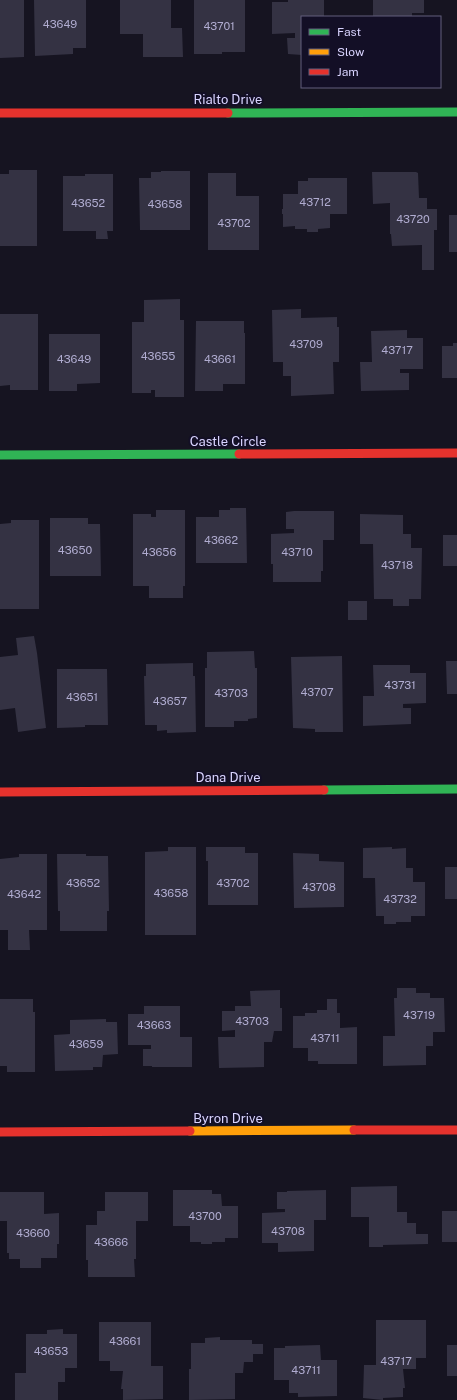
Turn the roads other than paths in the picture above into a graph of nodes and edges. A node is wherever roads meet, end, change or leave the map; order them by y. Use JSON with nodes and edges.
{"nodes":[{"id":1,"x":457,"y":112,"type":"edge"},
{"id":2,"x":0,"y":113,"type":"edge"},
{"id":3,"x":457,"y":453,"type":"edge"},
{"id":4,"x":0,"y":455,"type":"edge"},
{"id":5,"x":457,"y":789,"type":"edge"},
{"id":6,"x":0,"y":792,"type":"edge"},
{"id":7,"x":457,"y":1130,"type":"edge"},
{"id":8,"x":0,"y":1132,"type":"edge"}],
"edges":[{"from":1,"to":2,"type":"street","name":"Rialto Drive"},
{"from":3,"to":4,"type":"street","name":"Castle Circle"},
{"from":5,"to":6,"type":"street","name":"Dana Drive"},
{"from":7,"to":8,"type":"street","name":"Byron Drive"}]}
